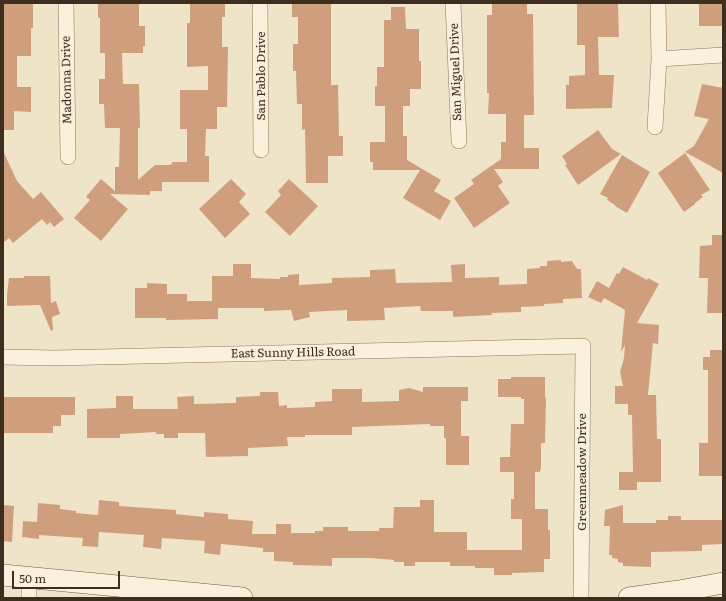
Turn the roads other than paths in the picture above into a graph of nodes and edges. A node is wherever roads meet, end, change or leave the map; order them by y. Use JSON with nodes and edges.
{"nodes":[{"id":1,"x":66,"y":3,"type":"edge"},
{"id":2,"x":260,"y":3,"type":"edge"},
{"id":3,"x":453,"y":3,"type":"edge"},
{"id":4,"x":658,"y":3,"type":"edge"},
{"id":5,"x":723,"y":55,"type":"edge"},
{"id":6,"x":659,"y":59,"type":"junction"},
{"id":7,"x":655,"y":127,"type":"dead end"},
{"id":8,"x":459,"y":141,"type":"dead end"},
{"id":9,"x":261,"y":150,"type":"dead end"},
{"id":10,"x":68,"y":157,"type":"dead end"},
{"id":11,"x":583,"y":346,"type":"joint"},
{"id":12,"x":3,"y":357,"type":"edge"},
{"id":13,"x":3,"y":575,"type":"edge"},
{"id":14,"x":29,"y":577,"type":"junction"},
{"id":15,"x":723,"y":583,"type":"edge"},
{"id":16,"x":28,"y":598,"type":"edge"},
{"id":17,"x":242,"y":598,"type":"edge"},
{"id":18,"x":581,"y":598,"type":"edge"},
{"id":19,"x":629,"y":598,"type":"edge"}],
"edges":[{"from":1,"to":10,"type":"street","name":"Madonna Drive"},
{"from":2,"to":9,"type":"street","name":"San Pablo Drive"},
{"from":3,"to":8,"type":"street","name":"San Miguel Drive"},
{"from":4,"to":6,"type":"street"},
{"from":5,"to":6,"type":"street"},
{"from":6,"to":7,"type":"street"},
{"from":11,"to":12,"type":"street","name":"East Sunny Hills Road"},
{"from":11,"to":18,"type":"street","name":"Greenmeadow Drive"},
{"from":13,"to":14,"type":"street"},
{"from":14,"to":16,"type":"street"},
{"from":14,"to":17,"type":"street"},
{"from":15,"to":19,"type":"street"}]}
